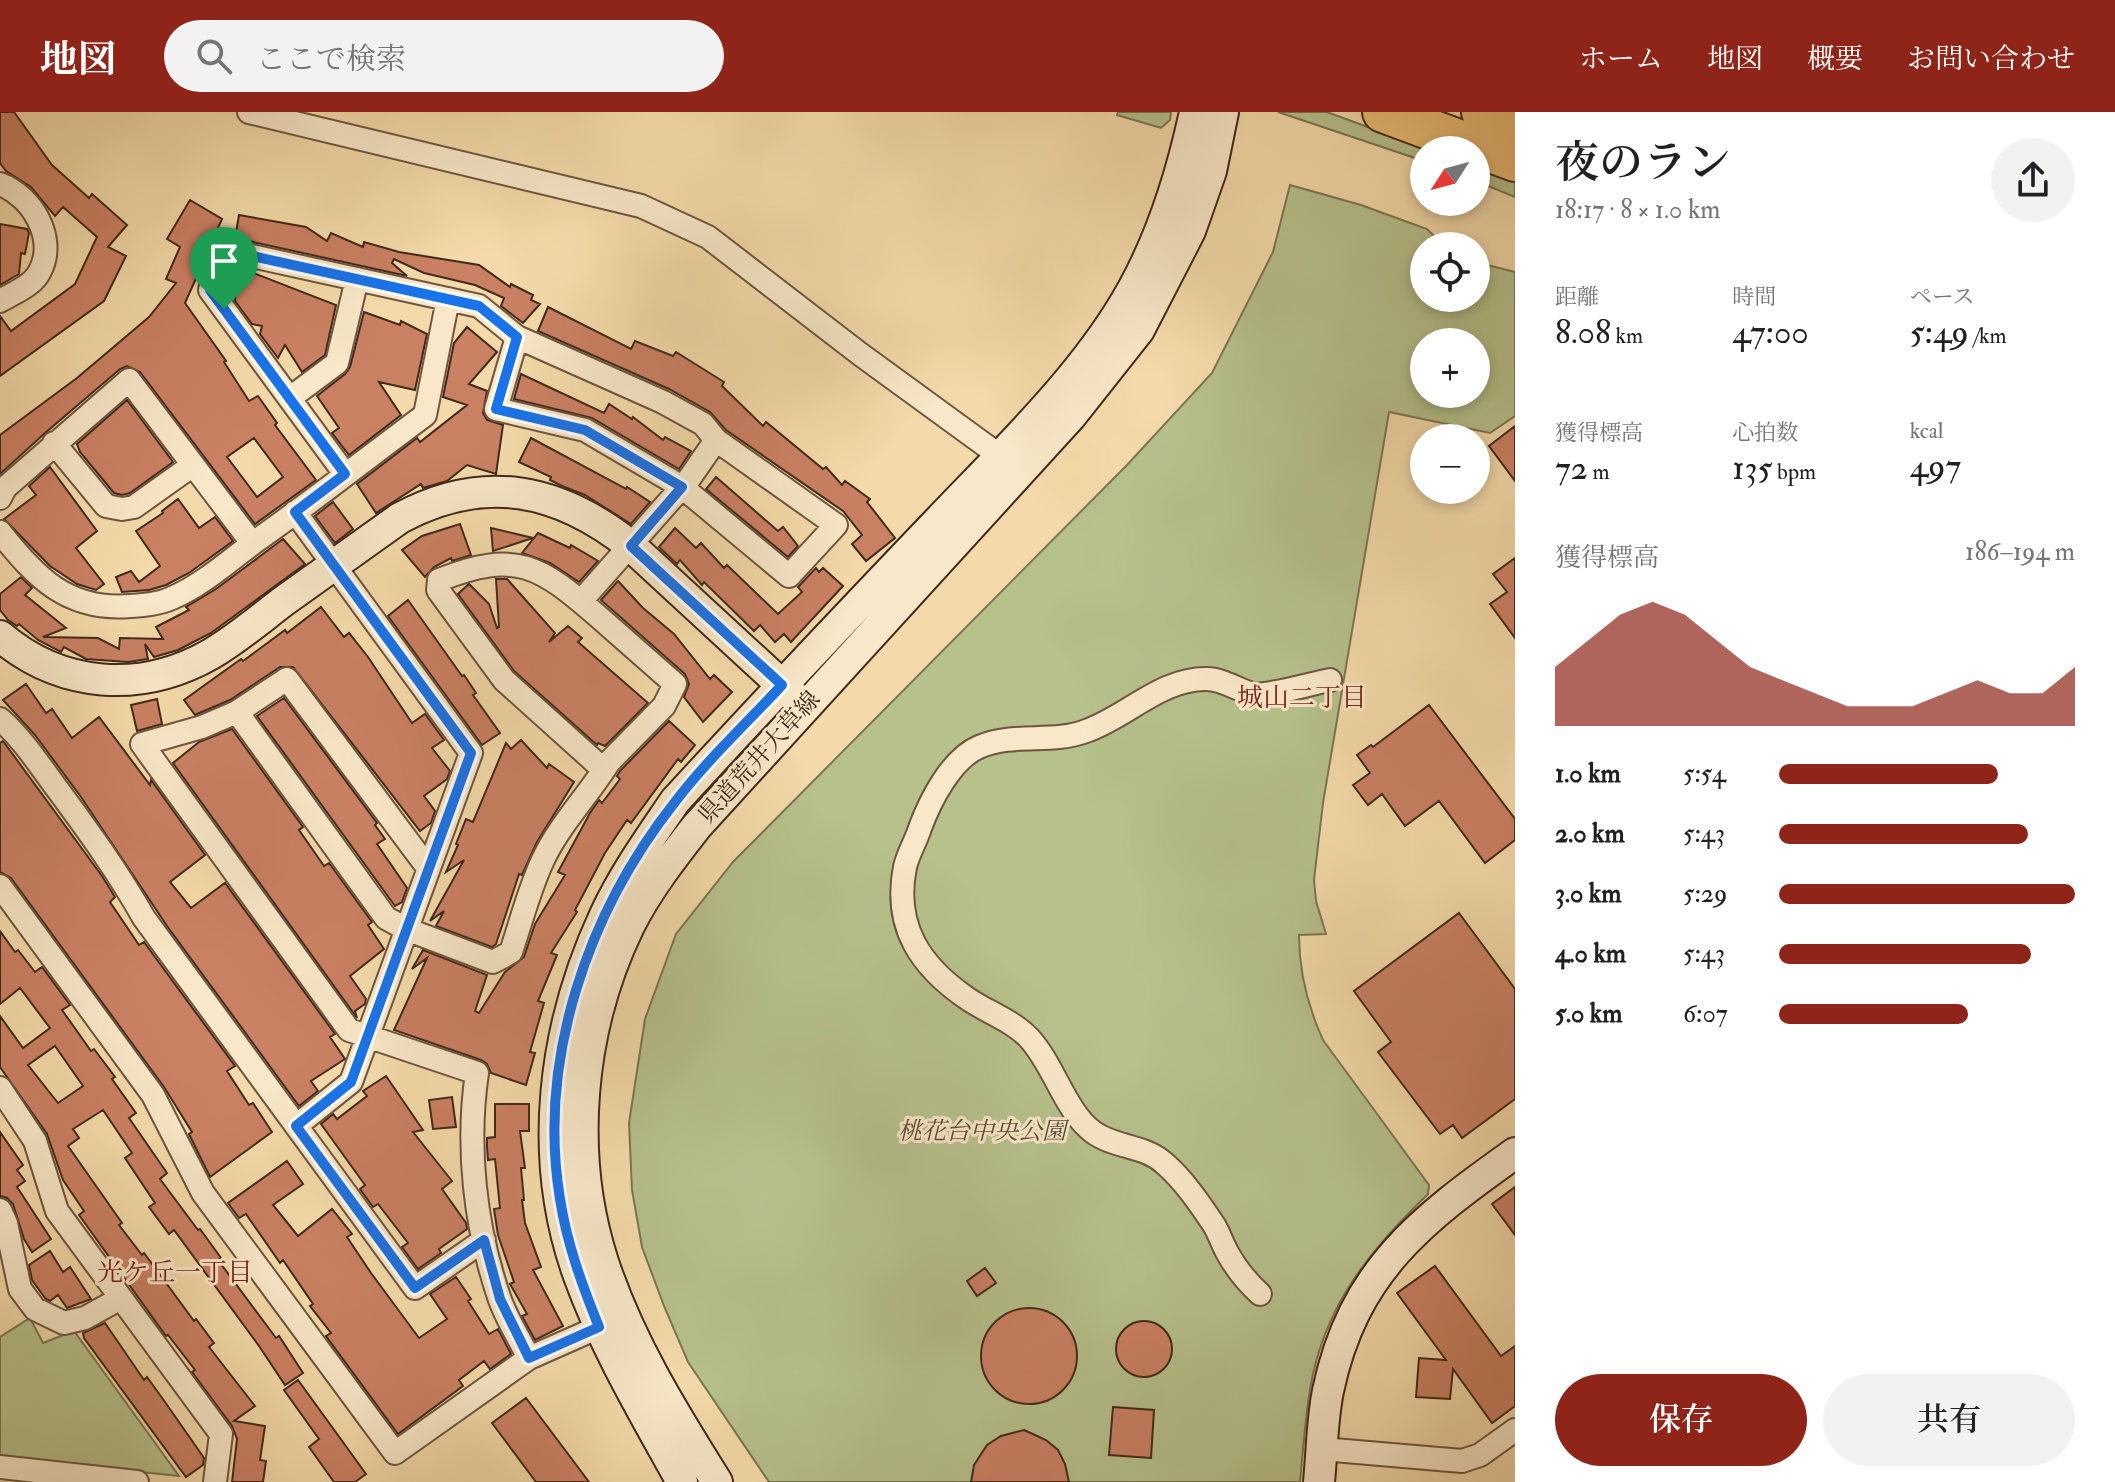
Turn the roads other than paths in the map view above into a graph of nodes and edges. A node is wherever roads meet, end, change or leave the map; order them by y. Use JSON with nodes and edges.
{"nodes":[{"id":1,"x":249,"y":112,"type":"edge"},
{"id":2,"x":1195,"y":112,"type":"edge"},
{"id":3,"x":1223,"y":112,"type":"edge"},
{"id":4,"x":1383,"y":112,"type":"edge"},
{"id":5,"x":1482,"y":112,"type":"edge"},
{"id":6,"x":1515,"y":124,"type":"edge"},
{"id":7,"x":1515,"y":161,"type":"edge"},
{"id":8,"x":0,"y":184,"type":"edge"},
{"id":9,"x":357,"y":279,"type":"junction"},
{"id":10,"x":448,"y":299,"type":"junction"},
{"id":11,"x":0,"y":301,"type":"edge"},
{"id":12,"x":517,"y":337,"type":"junction"},
{"id":13,"x":290,"y":398,"type":"junction"},
{"id":14,"x":716,"y":440,"type":"junction"},
{"id":15,"x":54,"y":443,"type":"junction"},
{"id":16,"x":1000,"y":456,"type":"junction"},
{"id":17,"x":193,"y":465,"type":"junction"},
{"id":18,"x":345,"y":474,"type":"junction"},
{"id":19,"x":682,"y":487,"type":"junction"},
{"id":20,"x":0,"y":498,"type":"edge"},
{"id":21,"x":295,"y":512,"type":"junction"},
{"id":22,"x":0,"y":532,"type":"edge"},
{"id":23,"x":252,"y":543,"type":"junction"},
{"id":24,"x":631,"y":546,"type":"junction"},
{"id":25,"x":334,"y":565,"type":"junction"},
{"id":26,"x":581,"y":601,"type":"junction"},
{"id":27,"x":0,"y":636,"type":"edge"},
{"id":28,"x":1330,"y":680,"type":"dead end"},
{"id":29,"x":782,"y":685,"type":"junction"},
{"id":30,"x":804,"y":705,"type":"junction"},
{"id":31,"x":237,"y":712,"type":"junction"},
{"id":32,"x":0,"y":719,"type":"edge"},
{"id":33,"x":604,"y":770,"type":"junction"},
{"id":34,"x":428,"y":868,"type":"junction"},
{"id":35,"x":0,"y":886,"type":"edge"},
{"id":36,"x":406,"y":929,"type":"junction"},
{"id":37,"x":369,"y":1036,"type":"junction"},
{"id":38,"x":0,"y":1088,"type":"edge"},
{"id":39,"x":7,"y":1112,"type":"edge"},
{"id":40,"x":296,"y":1126,"type":"junction"},
{"id":41,"x":1515,"y":1153,"type":"edge"},
{"id":42,"x":0,"y":1210,"type":"edge"},
{"id":43,"x":484,"y":1240,"type":"junction"},
{"id":44,"x":1260,"y":1294,"type":"dead end"},
{"id":45,"x":121,"y":1298,"type":"junction"},
{"id":46,"x":599,"y":1327,"type":"junction"},
{"id":47,"x":529,"y":1358,"type":"junction"},
{"id":48,"x":1515,"y":1430,"type":"edge"},
{"id":49,"x":1322,"y":1449,"type":"junction"},
{"id":50,"x":0,"y":1467,"type":"edge"},
{"id":51,"x":137,"y":1482,"type":"edge"},
{"id":52,"x":215,"y":1482,"type":"edge"},
{"id":53,"x":682,"y":1482,"type":"edge"},
{"id":54,"x":717,"y":1482,"type":"edge"},
{"id":55,"x":1319,"y":1482,"type":"edge"}],
"edges":[{"from":1,"to":16,"type":"street"},
{"from":2,"to":16,"type":"main road","name":"県道荒井大草線"},
{"from":3,"to":30,"type":"main road","name":"県道荒井大草線"},
{"from":4,"to":7,"type":"highway"},
{"from":5,"to":6,"type":"highway"},
{"from":8,"to":11,"type":"street"},
{"from":9,"to":10,"type":"street"},
{"from":9,"to":13,"type":"street"},
{"from":9,"to":13,"type":"street"},
{"from":10,"to":12,"type":"street"},
{"from":10,"to":18,"type":"street"},
{"from":12,"to":14,"type":"street"},
{"from":12,"to":19,"type":"street"},
{"from":13,"to":18,"type":"street"},
{"from":14,"to":19,"type":"street"},
{"from":14,"to":19,"type":"street"},
{"from":15,"to":17,"type":"street"},
{"from":15,"to":17,"type":"street"},
{"from":15,"to":20,"type":"street"},
{"from":16,"to":29,"type":"main road","name":"県道荒井大草線"},
{"from":17,"to":23,"type":"street"},
{"from":18,"to":21,"type":"street"},
{"from":19,"to":24,"type":"street"},
{"from":21,"to":23,"type":"street"},
{"from":21,"to":25,"type":"street"},
{"from":22,"to":23,"type":"street"},
{"from":24,"to":25,"type":"main road"},
{"from":24,"to":26,"type":"street"},
{"from":24,"to":29,"type":"main road"},
{"from":25,"to":27,"type":"main road"},
{"from":25,"to":34,"type":"street"},
{"from":26,"to":33,"type":"street"},
{"from":26,"to":33,"type":"street"},
{"from":28,"to":44,"type":"street"},
{"from":29,"to":30,"type":"main road"},
{"from":29,"to":46,"type":"main road","name":"県道荒井大草線"},
{"from":30,"to":54,"type":"main road","name":"県道荒井大草線"},
{"from":31,"to":34,"type":"street"},
{"from":31,"to":36,"type":"street"},
{"from":31,"to":37,"type":"street"},
{"from":32,"to":40,"type":"street"},
{"from":33,"to":36,"type":"street"},
{"from":34,"to":36,"type":"street"},
{"from":35,"to":47,"type":"street"},
{"from":36,"to":37,"type":"street"},
{"from":37,"to":40,"type":"street"},
{"from":37,"to":43,"type":"street"},
{"from":38,"to":39,"type":"street"},
{"from":39,"to":45,"type":"street"},
{"from":40,"to":43,"type":"street"},
{"from":41,"to":49,"type":"main road"},
{"from":42,"to":45,"type":"street"},
{"from":43,"to":47,"type":"street"},
{"from":45,"to":52,"type":"street"},
{"from":46,"to":47,"type":"street"},
{"from":46,"to":53,"type":"main road","name":"県道荒井大草線"},
{"from":48,"to":49,"type":"street"},
{"from":49,"to":55,"type":"main road"},
{"from":50,"to":51,"type":"street"}]}
